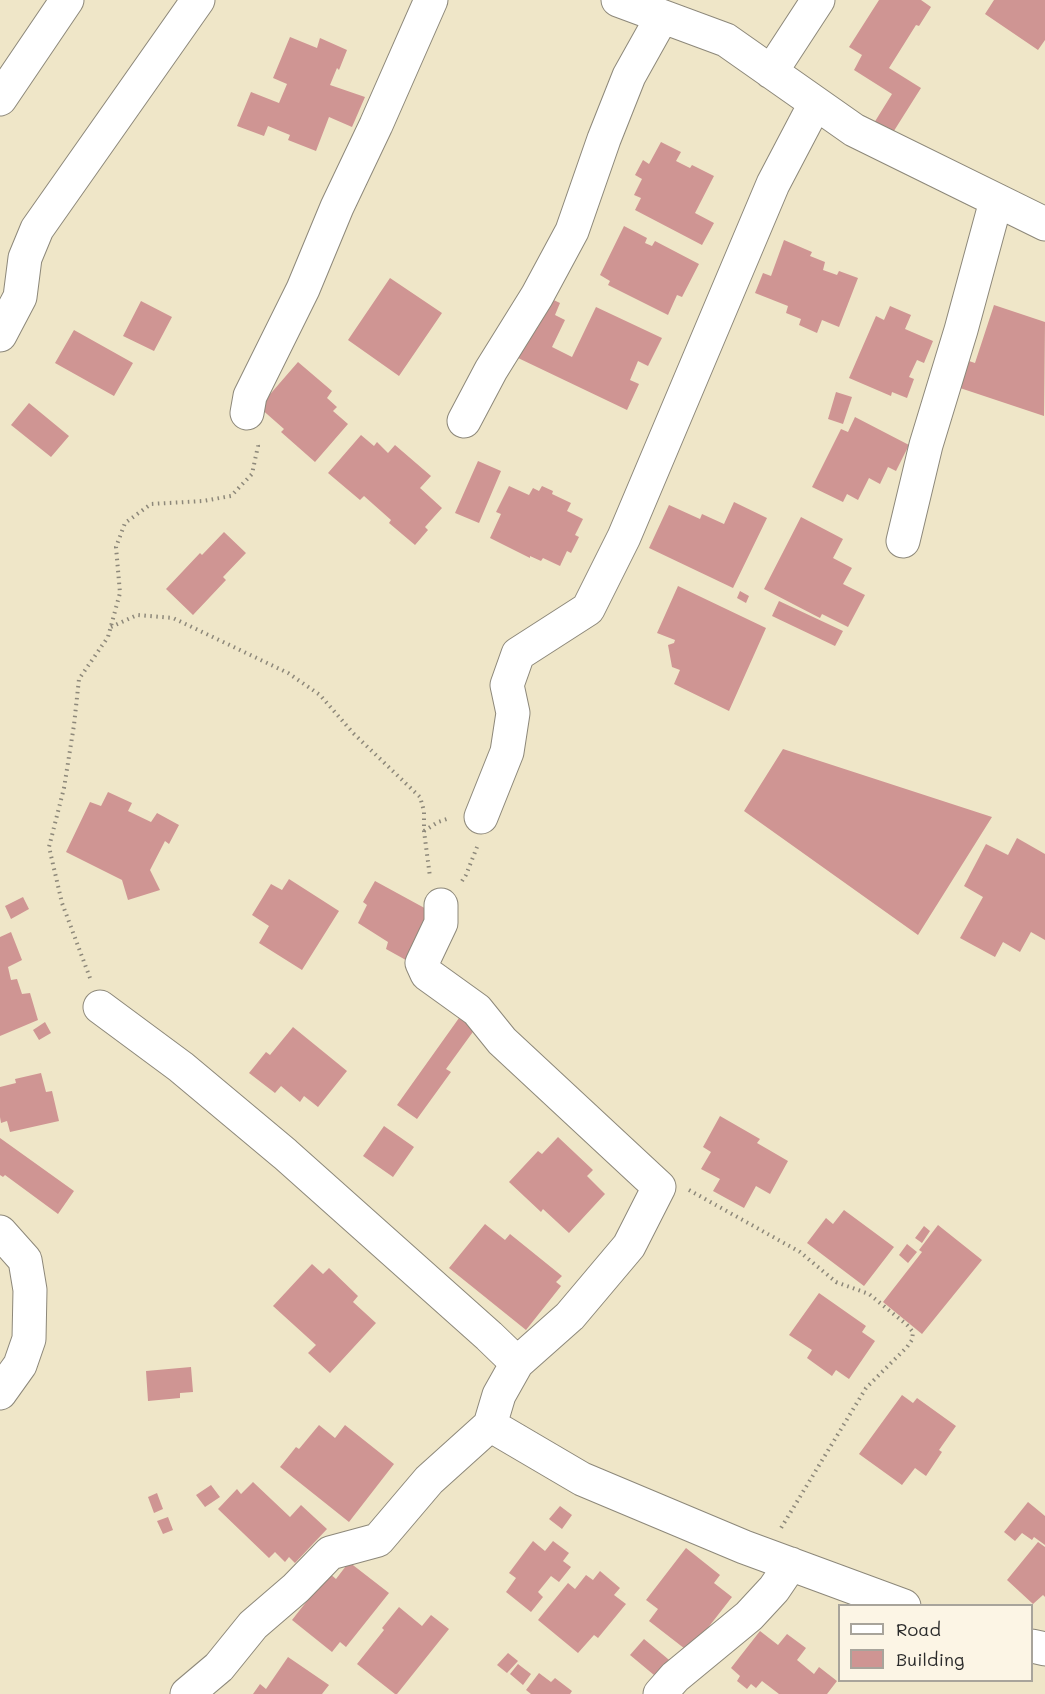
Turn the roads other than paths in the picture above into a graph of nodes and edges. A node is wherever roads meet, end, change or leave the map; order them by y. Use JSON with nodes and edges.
{"nodes":[{"id":1,"x":67,"y":0,"type":"edge"},
{"id":2,"x":198,"y":0,"type":"edge"},
{"id":3,"x":430,"y":0,"type":"edge"},
{"id":4,"x":618,"y":0,"type":"edge"},
{"id":5,"x":818,"y":0,"type":"edge"},
{"id":6,"x":662,"y":17,"type":"junction"},
{"id":7,"x":771,"y":72,"type":"junction"},
{"id":8,"x":0,"y":99,"type":"edge"},
{"id":9,"x":815,"y":104,"type":"junction"},
{"id":10,"x":996,"y":201,"type":"junction"},
{"id":11,"x":1045,"y":224,"type":"edge"},
{"id":12,"x":0,"y":335,"type":"edge"},
{"id":13,"x":247,"y":413,"type":"road end"},
{"id":14,"x":464,"y":421,"type":"dead end"},
{"id":15,"x":903,"y":541,"type":"dead end"},
{"id":16,"x":481,"y":818,"type":"road end"},
{"id":17,"x":441,"y":905,"type":"road end"},
{"id":18,"x":100,"y":1007,"type":"road end"},
{"id":19,"x":0,"y":1232,"type":"edge"},
{"id":20,"x":517,"y":1363,"type":"junction"},
{"id":21,"x":0,"y":1393,"type":"edge"},
{"id":22,"x":489,"y":1425,"type":"junction"},
{"id":23,"x":779,"y":1560,"type":"junction"},
{"id":24,"x":901,"y":1604,"type":"edge"},
{"id":25,"x":187,"y":1694,"type":"edge"},
{"id":26,"x":660,"y":1694,"type":"edge"}],
"edges":[{"from":1,"to":8,"type":"street"},
{"from":2,"to":12,"type":"street"},
{"from":3,"to":13,"type":"street"},
{"from":4,"to":6,"type":"street"},
{"from":5,"to":7,"type":"street"},
{"from":6,"to":7,"type":"street"},
{"from":6,"to":14,"type":"street"},
{"from":7,"to":9,"type":"street"},
{"from":9,"to":10,"type":"street"},
{"from":9,"to":16,"type":"street"},
{"from":10,"to":11,"type":"street"},
{"from":10,"to":15,"type":"street"},
{"from":17,"to":20,"type":"street"},
{"from":18,"to":20,"type":"street"},
{"from":19,"to":21,"type":"street"},
{"from":20,"to":22,"type":"street"},
{"from":22,"to":23,"type":"street"},
{"from":22,"to":25,"type":"street"},
{"from":23,"to":24,"type":"street"},
{"from":23,"to":26,"type":"street"}]}
